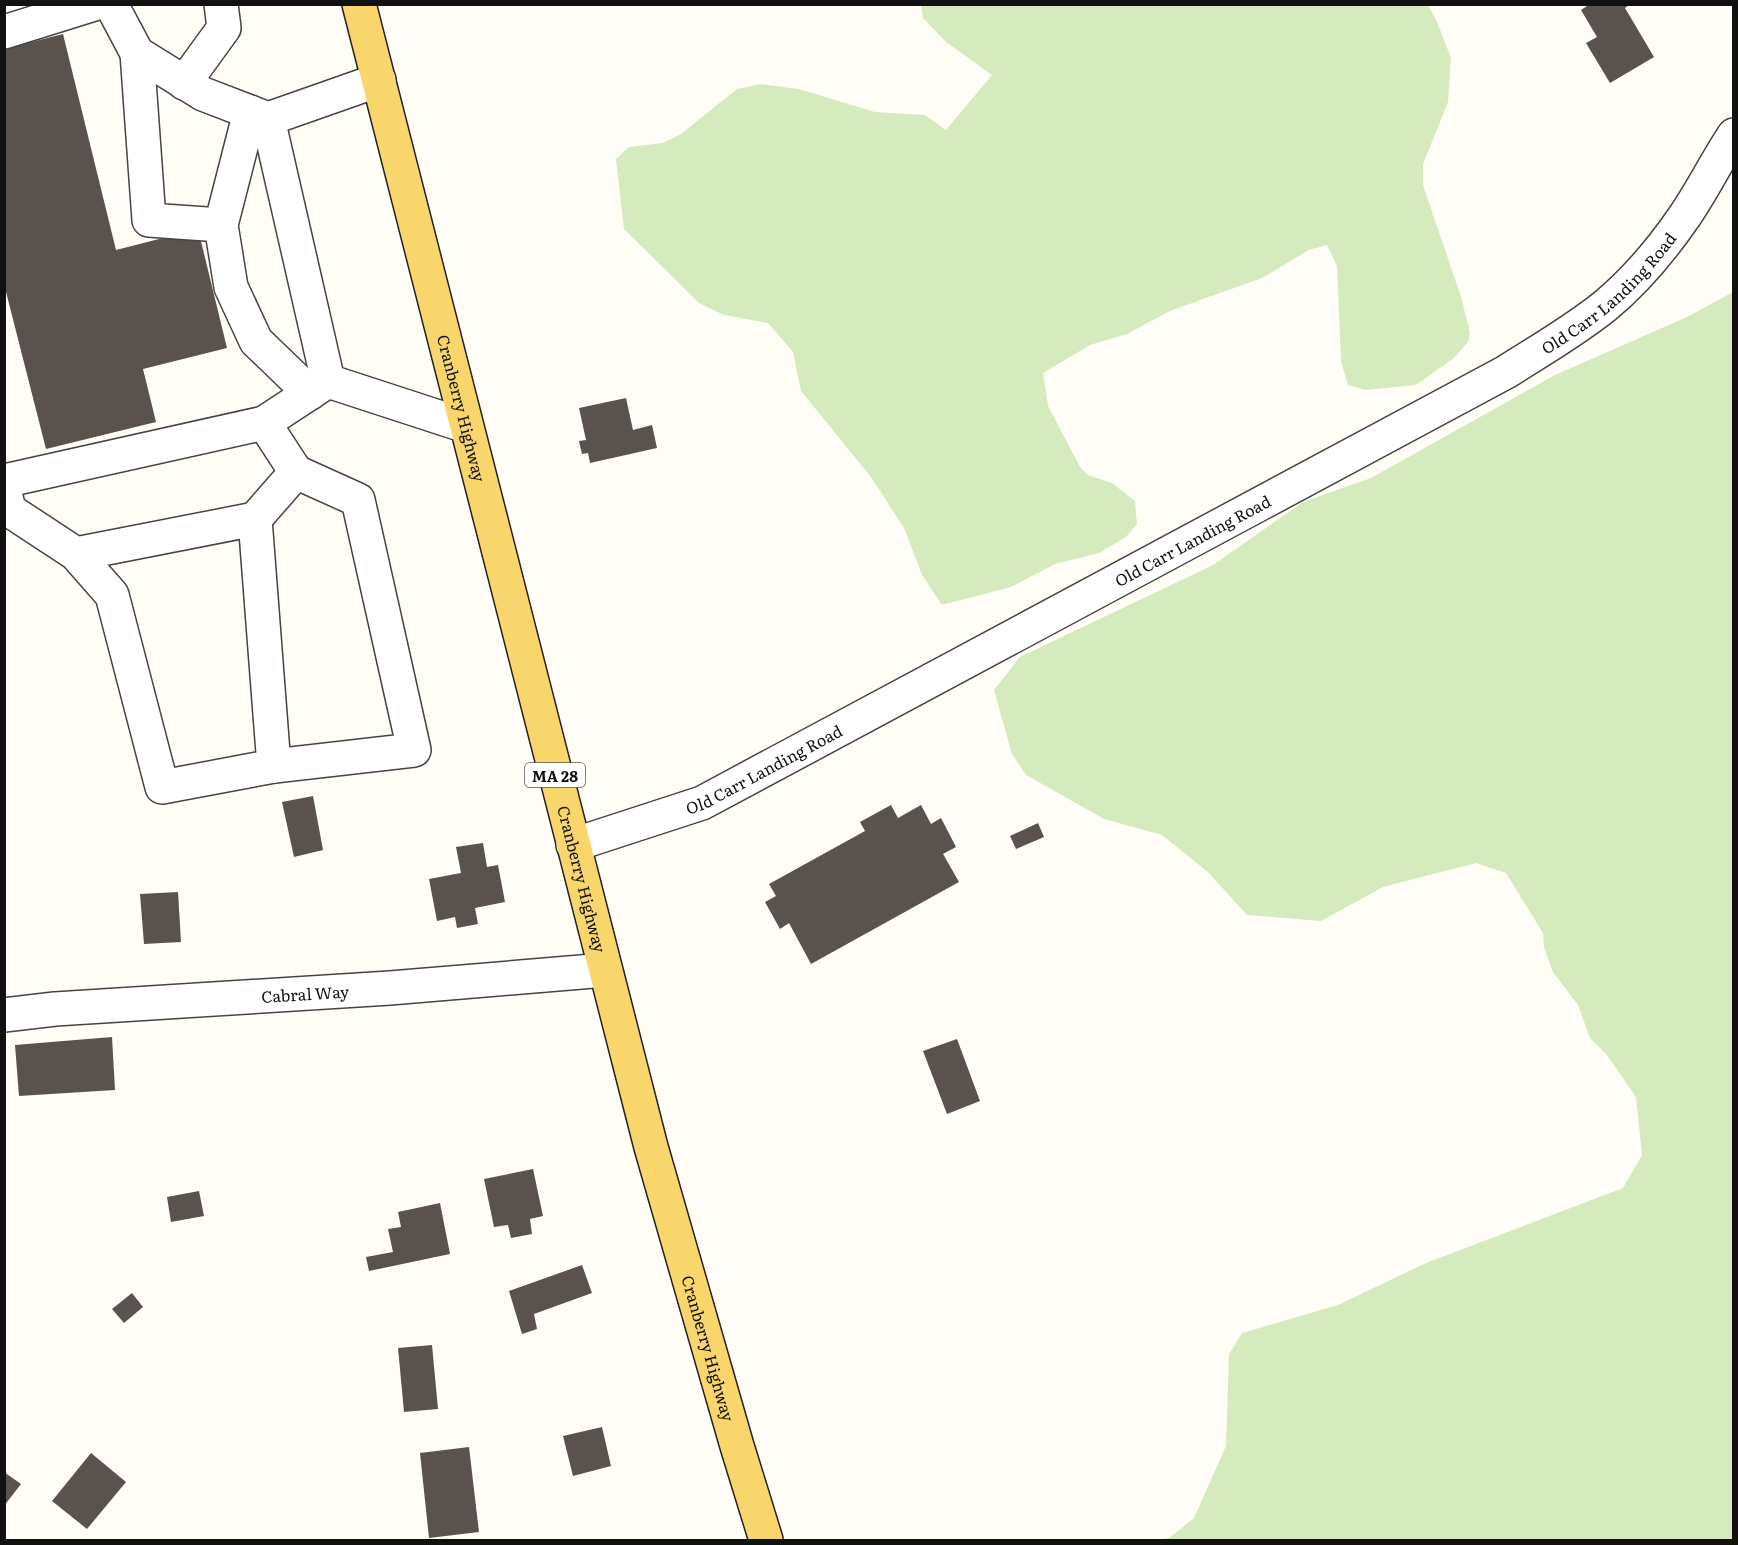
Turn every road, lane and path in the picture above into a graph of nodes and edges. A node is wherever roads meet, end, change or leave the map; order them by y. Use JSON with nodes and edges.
{"nodes":[{"id":1,"x":94,"y":4,"type":"edge"},
{"id":2,"x":111,"y":4,"type":"edge"},
{"id":3,"x":221,"y":4,"type":"edge"},
{"id":4,"x":359,"y":4,"type":"edge"},
{"id":5,"x":4,"y":32,"type":"edge"},
{"id":6,"x":137,"y":53,"type":"junction"},
{"id":7,"x":378,"y":80,"type":"junction"},
{"id":8,"x":184,"y":83,"type":"junction"},
{"id":9,"x":259,"y":115,"type":"junction"},
{"id":10,"x":1734,"y":135,"type":"edge"},
{"id":11,"x":221,"y":225,"type":"junction"},
{"id":12,"x":319,"y":387,"type":"junction"},
{"id":13,"x":264,"y":423,"type":"junction"},
{"id":14,"x":466,"y":426,"type":"junction"},
{"id":15,"x":296,"y":472,"type":"junction"},
{"id":16,"x":4,"y":481,"type":"edge"},
{"id":17,"x":4,"y":488,"type":"edge"},
{"id":18,"x":255,"y":519,"type":"junction"},
{"id":19,"x":76,"y":554,"type":"junction"},
{"id":20,"x":274,"y":766,"type":"junction"},
{"id":21,"x":573,"y":845,"type":"junction"},
{"id":22,"x":605,"y":970,"type":"junction"},
{"id":23,"x":4,"y":1015,"type":"edge"},
{"id":24,"x":766,"y":1540,"type":"edge"}],
"edges":[{"from":1,"to":5,"type":"street"},
{"from":2,"to":6,"type":"street"},
{"from":3,"to":8,"type":"street"},
{"from":4,"to":7,"type":"main road","name":"Cranberry Highway","number":"MA 28"},
{"from":6,"to":8,"type":"street"},
{"from":6,"to":11,"type":"street"},
{"from":7,"to":9,"type":"street"},
{"from":7,"to":14,"type":"main road","name":"Cranberry Highway","number":"MA 28"},
{"from":8,"to":9,"type":"street"},
{"from":9,"to":11,"type":"street"},
{"from":9,"to":12,"type":"street"},
{"from":10,"to":21,"type":"street","name":"Old Carr Landing Road"},
{"from":11,"to":12,"type":"street"},
{"from":12,"to":13,"type":"street"},
{"from":12,"to":14,"type":"street"},
{"from":13,"to":15,"type":"street"},
{"from":13,"to":16,"type":"street"},
{"from":14,"to":21,"type":"main road","name":"Cranberry Highway","number":"MA 28"},
{"from":15,"to":18,"type":"street"},
{"from":15,"to":20,"type":"street"},
{"from":17,"to":19,"type":"street"},
{"from":18,"to":19,"type":"street"},
{"from":18,"to":20,"type":"street"},
{"from":19,"to":20,"type":"street"},
{"from":21,"to":22,"type":"main road","name":"Cranberry Highway","number":"MA 28"},
{"from":22,"to":23,"type":"street","name":"Cabral Way"},
{"from":22,"to":24,"type":"main road","name":"Cranberry Highway","number":"MA 28"}]}
